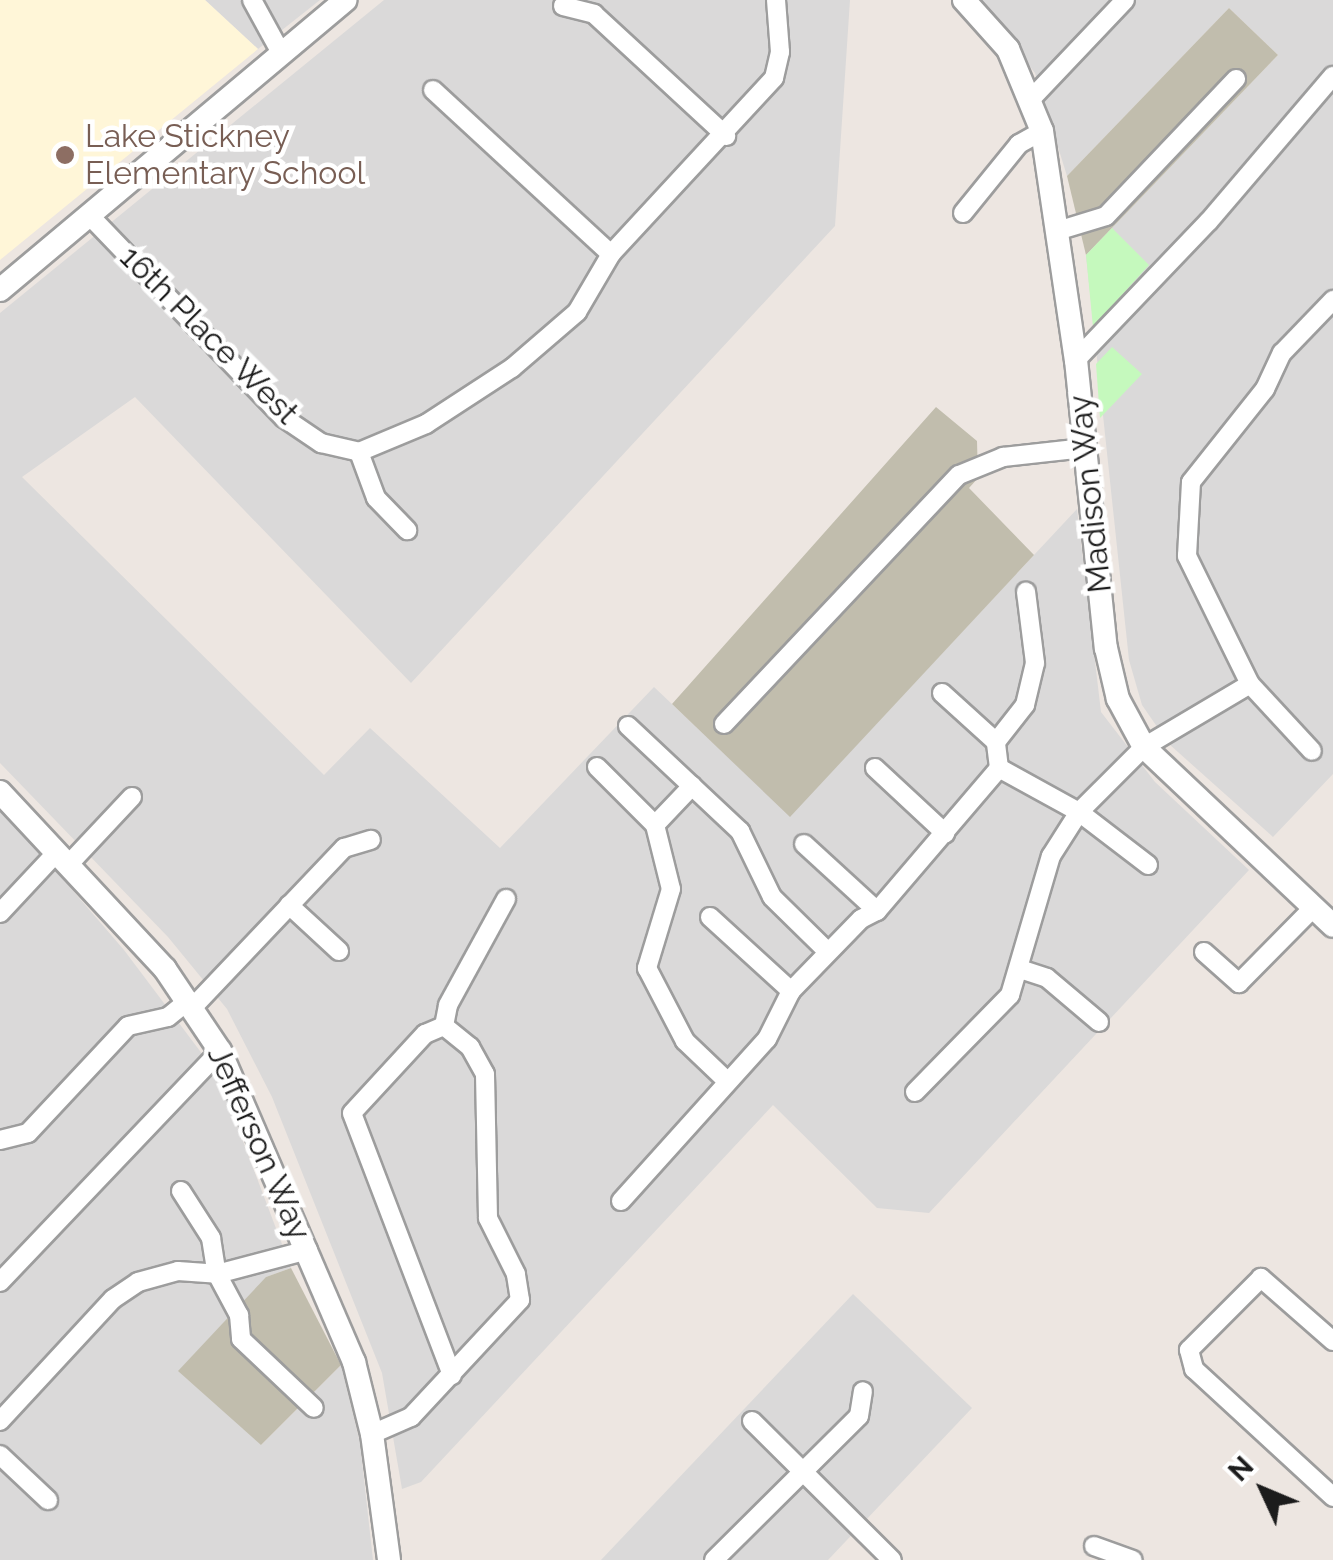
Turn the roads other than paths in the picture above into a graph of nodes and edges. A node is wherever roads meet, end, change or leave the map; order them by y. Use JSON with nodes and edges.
{"nodes":[{"id":1,"x":252,"y":0,"type":"edge"},
{"id":2,"x":345,"y":0,"type":"edge"},
{"id":3,"x":776,"y":0,"type":"edge"},
{"id":4,"x":964,"y":0,"type":"edge"},
{"id":5,"x":1126,"y":0,"type":"edge"},
{"id":6,"x":563,"y":6,"type":"dead end"},
{"id":7,"x":281,"y":54,"type":"junction"},
{"id":8,"x":1333,"y":76,"type":"edge"},
{"id":9,"x":1236,"y":79,"type":"dead end"},
{"id":10,"x":433,"y":90,"type":"dead end"},
{"id":11,"x":1032,"y":98,"type":"junction"},
{"id":12,"x":1042,"y":131,"type":"junction"},
{"id":13,"x":726,"y":136,"type":"junction"},
{"id":14,"x":963,"y":213,"type":"dead end"},
{"id":15,"x":90,"y":216,"type":"junction"},
{"id":16,"x":1058,"y":231,"type":"junction"},
{"id":17,"x":611,"y":254,"type":"junction"},
{"id":18,"x":0,"y":290,"type":"edge"},
{"id":19,"x":1333,"y":300,"type":"edge"},
{"id":20,"x":1076,"y":360,"type":"junction"},
{"id":21,"x":1085,"y":448,"type":"junction"},
{"id":22,"x":359,"y":452,"type":"junction"},
{"id":23,"x":406,"y":530,"type":"dead end"},
{"id":24,"x":1026,"y":592,"type":"dead end"},
{"id":25,"x":1250,"y":684,"type":"junction"},
{"id":26,"x":942,"y":693,"type":"dead end"},
{"id":27,"x":724,"y":724,"type":"dead end"},
{"id":28,"x":628,"y":726,"type":"dead end"},
{"id":29,"x":996,"y":742,"type":"junction"},
{"id":30,"x":1144,"y":746,"type":"junction"},
{"id":31,"x":1312,"y":751,"type":"dead end"},
{"id":32,"x":597,"y":767,"type":"dead end"},
{"id":33,"x":875,"y":768,"type":"dead end"},
{"id":34,"x":999,"y":768,"type":"junction"},
{"id":35,"x":692,"y":786,"type":"junction"},
{"id":36,"x":0,"y":792,"type":"edge"},
{"id":37,"x":132,"y":797,"type":"dead end"},
{"id":38,"x":1079,"y":812,"type":"junction"},
{"id":39,"x":655,"y":825,"type":"junction"},
{"id":40,"x":945,"y":833,"type":"junction"},
{"id":41,"x":371,"y":840,"type":"dead end"},
{"id":42,"x":804,"y":844,"type":"dead end"},
{"id":43,"x":63,"y":858,"type":"junction"},
{"id":44,"x":1148,"y":866,"type":"dead end"},
{"id":45,"x":506,"y":900,"type":"dead end"},
{"id":46,"x":290,"y":905,"type":"junction"},
{"id":47,"x":1314,"y":907,"type":"junction"},
{"id":48,"x":877,"y":911,"type":"junction"},
{"id":49,"x":0,"y":912,"type":"edge"},
{"id":50,"x":710,"y":917,"type":"dead end"},
{"id":51,"x":1333,"y":926,"type":"edge"},
{"id":52,"x":339,"y":951,"type":"dead end"},
{"id":53,"x":828,"y":952,"type":"junction"},
{"id":54,"x":1204,"y":952,"type":"dead end"},
{"id":55,"x":1023,"y":970,"type":"junction"},
{"id":56,"x":791,"y":991,"type":"junction"},
{"id":57,"x":192,"y":1003,"type":"junction"},
{"id":58,"x":1099,"y":1022,"type":"dead end"},
{"id":59,"x":444,"y":1026,"type":"junction"},
{"id":60,"x":220,"y":1050,"type":"junction"},
{"id":61,"x":728,"y":1082,"type":"junction"},
{"id":62,"x":915,"y":1092,"type":"dead end"},
{"id":63,"x":0,"y":1140,"type":"edge"},
{"id":64,"x":181,"y":1191,"type":"dead end"},
{"id":65,"x":621,"y":1200,"type":"dead end"},
{"id":66,"x":308,"y":1250,"type":"junction"},
{"id":67,"x":217,"y":1274,"type":"junction"},
{"id":68,"x":0,"y":1282,"type":"edge"},
{"id":69,"x":1333,"y":1341,"type":"edge"},
{"id":70,"x":452,"y":1375,"type":"junction"},
{"id":71,"x":863,"y":1391,"type":"dead end"},
{"id":72,"x":314,"y":1408,"type":"dead end"},
{"id":73,"x":0,"y":1421,"type":"edge"},
{"id":74,"x":752,"y":1421,"type":"dead end"},
{"id":75,"x":372,"y":1434,"type":"junction"},
{"id":76,"x":0,"y":1455,"type":"edge"},
{"id":77,"x":805,"y":1472,"type":"junction"},
{"id":78,"x":1333,"y":1496,"type":"edge"},
{"id":79,"x":48,"y":1500,"type":"dead end"},
{"id":80,"x":1094,"y":1546,"type":"dead end"},
{"id":81,"x":389,"y":1560,"type":"edge"},
{"id":82,"x":714,"y":1560,"type":"edge"},
{"id":83,"x":892,"y":1560,"type":"edge"},
{"id":84,"x":1134,"y":1560,"type":"edge"}],
"edges":[{"from":1,"to":7,"type":"street"},
{"from":2,"to":7,"type":"street"},
{"from":3,"to":13,"type":"street"},
{"from":4,"to":11,"type":"street","name":"Madison Way"},
{"from":5,"to":11,"type":"street"},
{"from":6,"to":13,"type":"street"},
{"from":7,"to":15,"type":"street"},
{"from":8,"to":20,"type":"street"},
{"from":9,"to":16,"type":"street"},
{"from":10,"to":17,"type":"street"},
{"from":11,"to":12,"type":"street","name":"Madison Way"},
{"from":12,"to":14,"type":"street"},
{"from":12,"to":16,"type":"street","name":"Madison Way"},
{"from":13,"to":17,"type":"street"},
{"from":15,"to":18,"type":"street"},
{"from":15,"to":22,"type":"street","name":"16th Place West"},
{"from":16,"to":20,"type":"street","name":"Madison Way"},
{"from":17,"to":22,"type":"street"},
{"from":19,"to":25,"type":"street"},
{"from":20,"to":21,"type":"street","name":"Madison Way"},
{"from":21,"to":27,"type":"street"},
{"from":21,"to":30,"type":"street","name":"Madison Way"},
{"from":22,"to":23,"type":"street"},
{"from":24,"to":29,"type":"street"},
{"from":25,"to":30,"type":"street"},
{"from":25,"to":31,"type":"street"},
{"from":26,"to":29,"type":"street"},
{"from":28,"to":35,"type":"street"},
{"from":29,"to":34,"type":"street"},
{"from":30,"to":38,"type":"street"},
{"from":30,"to":47,"type":"street","name":"Madison Way"},
{"from":32,"to":39,"type":"street"},
{"from":33,"to":40,"type":"street"},
{"from":34,"to":38,"type":"street"},
{"from":34,"to":40,"type":"street"},
{"from":35,"to":39,"type":"street"},
{"from":35,"to":53,"type":"street"},
{"from":36,"to":43,"type":"street","name":"Jefferson Way"},
{"from":37,"to":43,"type":"street"},
{"from":38,"to":44,"type":"street"},
{"from":38,"to":55,"type":"street"},
{"from":39,"to":61,"type":"street"},
{"from":40,"to":48,"type":"street"},
{"from":41,"to":46,"type":"street"},
{"from":42,"to":48,"type":"street"},
{"from":43,"to":49,"type":"street"},
{"from":43,"to":57,"type":"street","name":"Jefferson Way"},
{"from":45,"to":59,"type":"street"},
{"from":46,"to":52,"type":"street"},
{"from":46,"to":57,"type":"street"},
{"from":47,"to":51,"type":"street","name":"Madison Way"},
{"from":47,"to":54,"type":"street"},
{"from":48,"to":53,"type":"street"},
{"from":50,"to":56,"type":"street"},
{"from":53,"to":56,"type":"street"},
{"from":55,"to":58,"type":"street"},
{"from":55,"to":62,"type":"street"},
{"from":56,"to":61,"type":"street"},
{"from":57,"to":60,"type":"street","name":"Jefferson Way"},
{"from":57,"to":63,"type":"street"},
{"from":59,"to":70,"type":"street"},
{"from":59,"to":70,"type":"street"},
{"from":60,"to":66,"type":"street","name":"Jefferson Way"},
{"from":60,"to":68,"type":"street"},
{"from":61,"to":65,"type":"street"},
{"from":64,"to":67,"type":"street"},
{"from":66,"to":67,"type":"street"},
{"from":66,"to":75,"type":"street","name":"Jefferson Way"},
{"from":67,"to":72,"type":"street"},
{"from":67,"to":73,"type":"street"},
{"from":69,"to":78,"type":"street"},
{"from":70,"to":75,"type":"street"},
{"from":71,"to":77,"type":"street"},
{"from":74,"to":77,"type":"street"},
{"from":75,"to":81,"type":"street","name":"Jefferson Way"},
{"from":76,"to":79,"type":"street"},
{"from":77,"to":82,"type":"street"},
{"from":77,"to":83,"type":"street"},
{"from":80,"to":84,"type":"street"}]}
